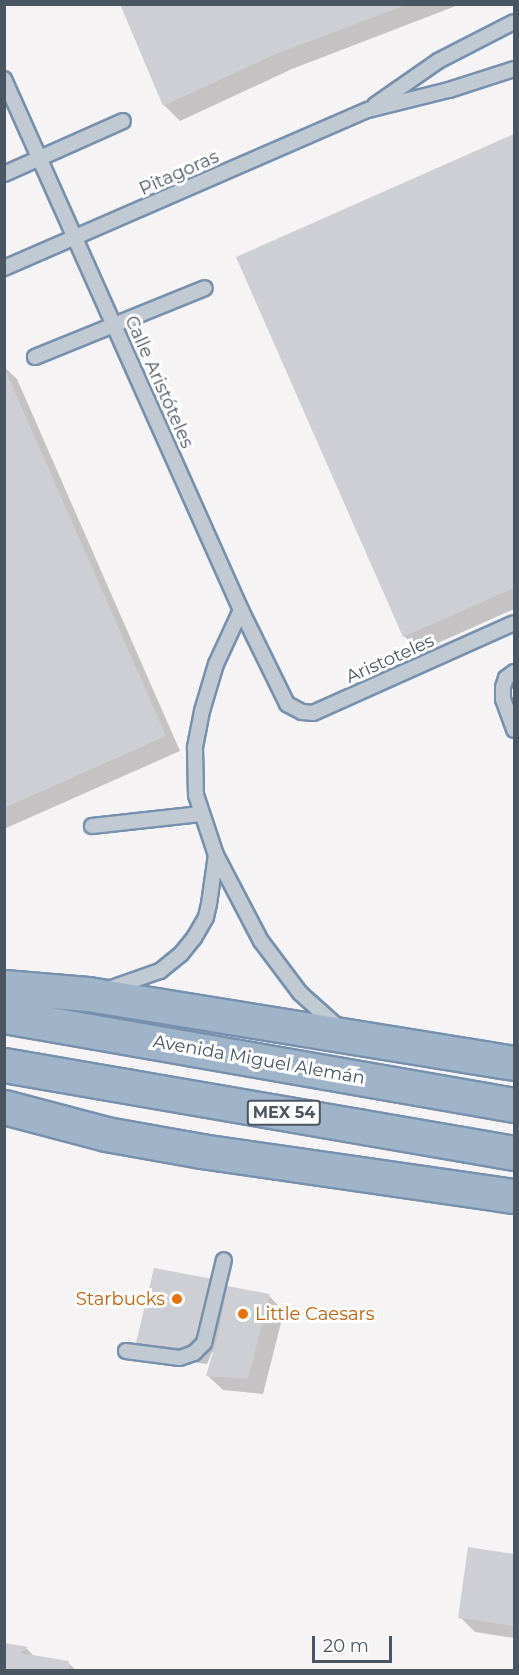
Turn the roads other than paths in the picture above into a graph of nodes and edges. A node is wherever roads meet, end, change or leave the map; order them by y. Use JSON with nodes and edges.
{"nodes":[{"id":1,"x":514,"y":22,"type":"edge"},
{"id":2,"x":514,"y":69,"type":"edge"},
{"id":3,"x":4,"y":79,"type":"edge"},
{"id":4,"x":8,"y":96,"type":"edge"},
{"id":5,"x":368,"y":110,"type":"junction"},
{"id":6,"x":123,"y":121,"type":"dead end"},
{"id":7,"x":39,"y":158,"type":"junction"},
{"id":8,"x":4,"y":174,"type":"edge"},
{"id":9,"x":75,"y":238,"type":"junction"},
{"id":10,"x":4,"y":268,"type":"edge"},
{"id":11,"x":205,"y":288,"type":"dead end"},
{"id":12,"x":114,"y":325,"type":"junction"},
{"id":13,"x":35,"y":357,"type":"dead end"},
{"id":14,"x":240,"y":610,"type":"junction"},
{"id":15,"x":514,"y":624,"type":"edge"},
{"id":16,"x":514,"y":672,"type":"edge"},
{"id":17,"x":283,"y":697,"type":"joint"},
{"id":18,"x":514,"y":730,"type":"edge"},
{"id":19,"x":200,"y":814,"type":"junction"},
{"id":20,"x":92,"y":826,"type":"dead end"},
{"id":21,"x":216,"y":855,"type":"junction"},
{"id":22,"x":4,"y":987,"type":"edge"},
{"id":23,"x":88,"y":994,"type":"junction"},
{"id":24,"x":4,"y":1016,"type":"edge"},
{"id":25,"x":350,"y":1038,"type":"junction"},
{"id":26,"x":514,"y":1064,"type":"edge"},
{"id":27,"x":4,"y":1065,"type":"edge"},
{"id":28,"x":514,"y":1105,"type":"edge"},
{"id":29,"x":4,"y":1107,"type":"edge"},
{"id":30,"x":514,"y":1153,"type":"edge"},
{"id":31,"x":514,"y":1196,"type":"edge"},
{"id":32,"x":224,"y":1260,"type":"dead end"},
{"id":33,"x":126,"y":1351,"type":"dead end"}],
"edges":[{"from":1,"to":5,"type":"lane","name":"Pitagoras"},
{"from":2,"to":5,"type":"lane","name":"Pitagoras"},
{"from":3,"to":4,"type":"lane","name":"Calle Aristóteles"},
{"from":4,"to":7,"type":"lane","name":"Calle Aristóteles"},
{"from":5,"to":9,"type":"lane","name":"Pitagoras"},
{"from":6,"to":7,"type":"lane"},
{"from":7,"to":8,"type":"lane"},
{"from":7,"to":9,"type":"lane","name":"Calle Aristóteles"},
{"from":9,"to":10,"type":"lane","name":"Pitagoras"},
{"from":9,"to":12,"type":"lane","name":"Calle Aristóteles"},
{"from":11,"to":12,"type":"lane"},
{"from":12,"to":13,"type":"lane"},
{"from":12,"to":14,"type":"lane","name":"Calle Aristóteles"},
{"from":14,"to":17,"type":"lane","name":"Calle Aristóteles"},
{"from":14,"to":19,"type":"lane"},
{"from":15,"to":17,"type":"lane","name":"Aristoteles"},
{"from":16,"to":18,"type":"lane"},
{"from":19,"to":20,"type":"lane"},
{"from":19,"to":21,"type":"lane"},
{"from":21,"to":23,"type":"lane"},
{"from":21,"to":25,"type":"lane"},
{"from":22,"to":23,"type":"highway"},
{"from":23,"to":25,"type":"highway"},
{"from":24,"to":28,"type":"highway","name":"Avenida Miguel Alemán"},
{"from":25,"to":26,"type":"highway"},
{"from":27,"to":30,"type":"highway","number":"MEX 54"},
{"from":29,"to":31,"type":"highway"},
{"from":32,"to":33,"type":"lane"}]}
